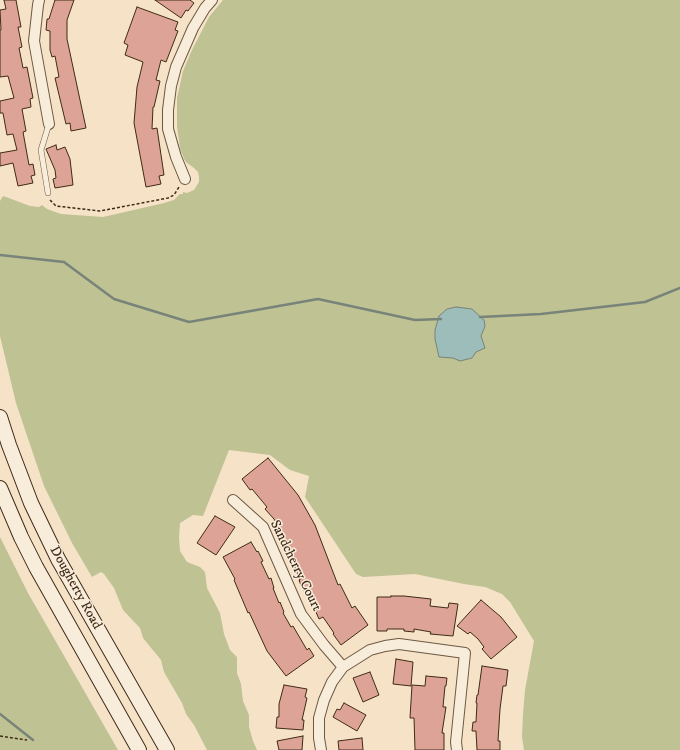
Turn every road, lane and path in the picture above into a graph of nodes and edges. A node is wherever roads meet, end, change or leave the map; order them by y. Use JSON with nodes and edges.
{"nodes":[{"id":1,"x":39,"y":0,"type":"edge"},
{"id":2,"x":212,"y":0,"type":"edge"},
{"id":3,"x":49,"y":124,"type":"joint"},
{"id":4,"x":185,"y":179,"type":"joint"},
{"id":5,"x":48,"y":193,"type":"joint"},
{"id":6,"x":0,"y":418,"type":"edge"},
{"id":7,"x":0,"y":488,"type":"edge"},
{"id":8,"x":233,"y":500,"type":"dead end"},
{"id":9,"x":343,"y":667,"type":"junction"},
{"id":10,"x":0,"y":736,"type":"edge"},
{"id":11,"x":27,"y":740,"type":"dead end"},
{"id":12,"x":139,"y":750,"type":"edge"},
{"id":13,"x":167,"y":750,"type":"edge"},
{"id":14,"x":321,"y":750,"type":"edge"},
{"id":15,"x":457,"y":750,"type":"edge"}],
"edges":[{"from":1,"to":3,"type":"street"},
{"from":2,"to":4,"type":"street"},
{"from":3,"to":5,"type":"lane"},
{"from":4,"to":5,"type":"path"},
{"from":6,"to":13,"type":"main road","name":"Dougherty Road"},
{"from":7,"to":12,"type":"main road","name":"Dougherty Road"},
{"from":8,"to":9,"type":"street","name":"Sandcherry Court"},
{"from":9,"to":14,"type":"street"},
{"from":9,"to":15,"type":"street"},
{"from":10,"to":11,"type":"path"}]}
